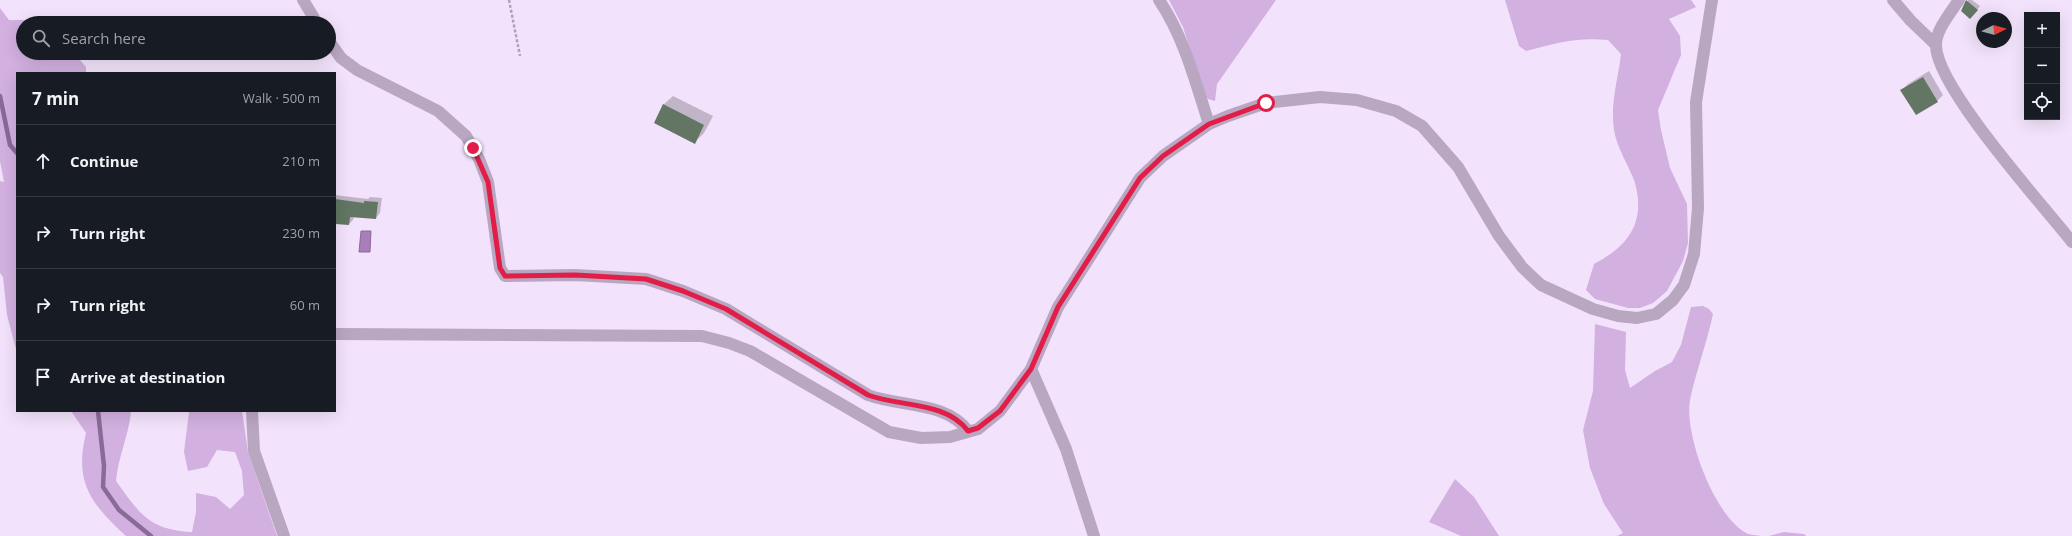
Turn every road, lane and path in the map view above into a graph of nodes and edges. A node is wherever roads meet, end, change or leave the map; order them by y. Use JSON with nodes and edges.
{"nodes":[{"id":1,"x":303,"y":0,"type":"edge"},
{"id":2,"x":509,"y":0,"type":"edge"},
{"id":3,"x":1159,"y":0,"type":"edge"},
{"id":4,"x":1712,"y":0,"type":"edge"},
{"id":5,"x":1893,"y":0,"type":"edge"},
{"id":6,"x":1959,"y":0,"type":"edge"},
{"id":7,"x":313,"y":16,"type":"edge"},
{"id":8,"x":1935,"y":44,"type":"junction"},
{"id":9,"x":336,"y":51,"type":"edge"},
{"id":10,"x":520,"y":56,"type":"dead end"},
{"id":11,"x":1209,"y":124,"type":"junction"},
{"id":12,"x":2072,"y":242,"type":"edge"},
{"id":13,"x":336,"y":334,"type":"edge"},
{"id":14,"x":1031,"y":369,"type":"junction"},
{"id":15,"x":252,"y":412,"type":"edge"},
{"id":16,"x":968,"y":431,"type":"junction"},
{"id":17,"x":284,"y":536,"type":"edge"},
{"id":18,"x":1094,"y":536,"type":"edge"}],
"edges":[{"from":1,"to":7,"type":"street"},
{"from":2,"to":10,"type":"path"},
{"from":3,"to":11,"type":"street"},
{"from":4,"to":11,"type":"street"},
{"from":5,"to":8,"type":"street"},
{"from":6,"to":8,"type":"street"},
{"from":8,"to":12,"type":"street"},
{"from":9,"to":16,"type":"street"},
{"from":11,"to":14,"type":"street"},
{"from":13,"to":16,"type":"street"},
{"from":14,"to":16,"type":"street"},
{"from":14,"to":18,"type":"street"},
{"from":15,"to":17,"type":"street"}]}
